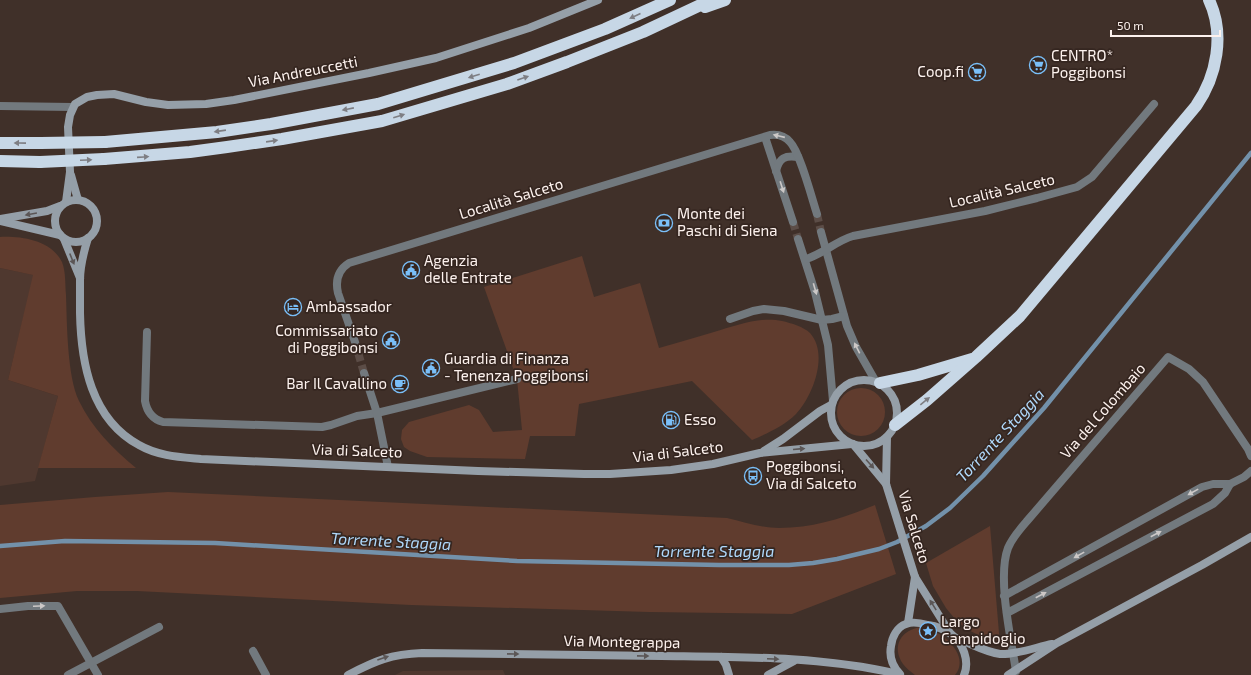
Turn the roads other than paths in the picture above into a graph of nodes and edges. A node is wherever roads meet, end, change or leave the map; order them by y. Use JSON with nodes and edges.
{"nodes":[{"id":1,"x":598,"y":0,"type":"edge"},
{"id":2,"x":670,"y":0,"type":"edge"},
{"id":3,"x":711,"y":0,"type":"edge"},
{"id":4,"x":725,"y":0,"type":"edge"},
{"id":5,"x":1209,"y":0,"type":"edge"},
{"id":6,"x":670,"y":20,"type":"junction"},
{"id":7,"x":1154,"y":104,"type":"dead end"},
{"id":8,"x":0,"y":106,"type":"edge"},
{"id":9,"x":72,"y":108,"type":"junction"},
{"id":10,"x":765,"y":137,"type":"junction"},
{"id":11,"x":0,"y":143,"type":"edge"},
{"id":12,"x":798,"y":157,"type":"junction"},
{"id":13,"x":0,"y":161,"type":"edge"},
{"id":14,"x":776,"y":171,"type":"junction"},
{"id":15,"x":70,"y":172,"type":"junction"},
{"id":16,"x":78,"y":200,"type":"junction"},
{"id":17,"x":63,"y":204,"type":"junction"},
{"id":18,"x":817,"y":214,"type":"tunnel mouth"},
{"id":19,"x":0,"y":220,"type":"edge"},
{"id":20,"x":793,"y":222,"type":"tunnel mouth"},
{"id":21,"x":821,"y":232,"type":"tunnel mouth"},
{"id":22,"x":62,"y":237,"type":"junction"},
{"id":23,"x":88,"y":238,"type":"junction"},
{"id":24,"x":798,"y":239,"type":"tunnel mouth"},
{"id":25,"x":825,"y":251,"type":"junction"},
{"id":26,"x":806,"y":259,"type":"junction"},
{"id":27,"x":80,"y":278,"type":"junction"},
{"id":28,"x":844,"y":316,"type":"junction"},
{"id":29,"x":730,"y":319,"type":"dead end"},
{"id":30,"x":822,"y":320,"type":"junction"},
{"id":31,"x":147,"y":332,"type":"dead end"},
{"id":32,"x":355,"y":342,"type":"tunnel mouth"},
{"id":33,"x":976,"y":358,"type":"junction"},
{"id":34,"x":364,"y":372,"type":"tunnel mouth"},
{"id":35,"x":517,"y":378,"type":"dead end"},
{"id":36,"x":878,"y":383,"type":"junction"},
{"id":37,"x":832,"y":403,"type":"junction"},
{"id":38,"x":377,"y":414,"type":"junction"},
{"id":39,"x":895,"y":425,"type":"junction"},
{"id":40,"x":887,"y":437,"type":"junction"},
{"id":41,"x":853,"y":444,"type":"junction"},
{"id":42,"x":760,"y":453,"type":"junction"},
{"id":43,"x":1251,"y":456,"type":"edge"},
{"id":44,"x":388,"y":466,"type":"junction"},
{"id":45,"x":1251,"y":471,"type":"edge"},
{"id":46,"x":886,"y":484,"type":"junction"},
{"id":47,"x":1230,"y":484,"type":"junction"},
{"id":48,"x":1251,"y":537,"type":"edge"},
{"id":49,"x":916,"y":577,"type":"junction"},
{"id":50,"x":1004,"y":596,"type":"junction"},
{"id":51,"x":0,"y":609,"type":"edge"},
{"id":52,"x":1007,"y":613,"type":"junction"},
{"id":53,"x":908,"y":623,"type":"junction"},
{"id":54,"x":159,"y":628,"type":"dead end"},
{"id":55,"x":952,"y":635,"type":"junction"},
{"id":56,"x":1057,"y":643,"type":"junction"},
{"id":57,"x":253,"y":651,"type":"dead end"},
{"id":58,"x":1013,"y":653,"type":"junction"},
{"id":59,"x":720,"y":657,"type":"junction"},
{"id":60,"x":794,"y":660,"type":"junction"},
{"id":61,"x":92,"y":663,"type":"junction"},
{"id":62,"x":1012,"y":673,"type":"edge"},
{"id":63,"x":899,"y":674,"type":"edge"},
{"id":64,"x":68,"y":675,"type":"edge"},
{"id":65,"x":98,"y":675,"type":"edge"},
{"id":66,"x":266,"y":675,"type":"edge"},
{"id":67,"x":348,"y":675,"type":"edge"},
{"id":68,"x":729,"y":675,"type":"edge"},
{"id":69,"x":768,"y":675,"type":"edge"},
{"id":70,"x":964,"y":675,"type":"edge"}],
"edges":[{"from":1,"to":9,"type":"main road","name":"Via Andreuccetti"},
{"from":2,"to":11,"type":"highway","one_way":true,"bridge":true},
{"from":3,"to":6,"type":"highway"},
{"from":4,"to":6,"type":"highway"},
{"from":5,"to":33,"type":"highway"},
{"from":13,"to":6,"type":"highway","one_way":true,"bridge":true},
{"from":7,"to":25,"type":"street","name":"Località Salceto"},
{"from":8,"to":9,"type":"street"},
{"from":9,"to":15,"type":"main road"},
{"from":12,"to":10,"type":"street","name":"Località Salceto","one_way":true},
{"from":10,"to":14,"type":"street"},
{"from":10,"to":32,"type":"street","name":"Località Salceto"},
{"from":12,"to":14,"type":"street"},
{"from":12,"to":18,"type":"street","name":"Località Salceto"},
{"from":14,"to":20,"type":"street","one_way":true},
{"from":15,"to":16,"type":"main road"},
{"from":15,"to":17,"type":"main road"},
{"from":16,"to":17,"type":"main road"},
{"from":16,"to":23,"type":"main road"},
{"from":17,"to":19,"type":"main road","one_way":true},
{"from":17,"to":22,"type":"main road"},
{"from":19,"to":22,"type":"main road"},
{"from":21,"to":25,"type":"street"},
{"from":22,"to":23,"type":"main road"},
{"from":22,"to":27,"type":"main road","name":"Via di Salceto","one_way":true},
{"from":23,"to":27,"type":"main road","name":"Via di Salceto"},
{"from":24,"to":26,"type":"street"},
{"from":25,"to":26,"type":"street","name":"Località Salceto"},
{"from":25,"to":28,"type":"street"},
{"from":26,"to":30,"type":"street","one_way":true},
{"from":27,"to":44,"type":"main road","name":"Via di Salceto"},
{"from":28,"to":30,"type":"street"},
{"from":36,"to":28,"type":"street","one_way":true},
{"from":29,"to":30,"type":"street"},
{"from":30,"to":37,"type":"street"},
{"from":31,"to":38,"type":"street"},
{"from":33,"to":36,"type":"highway"},
{"from":39,"to":33,"type":"highway","one_way":true},
{"from":34,"to":38,"type":"street"},
{"from":35,"to":38,"type":"street"},
{"from":36,"to":37,"type":"main road"},
{"from":36,"to":39,"type":"main road"},
{"from":37,"to":41,"type":"main road"},
{"from":37,"to":42,"type":"main road","name":"Via di Salceto"},
{"from":38,"to":44,"type":"street"},
{"from":39,"to":40,"type":"main road"},
{"from":40,"to":41,"type":"main road"},
{"from":40,"to":46,"type":"main road","name":"Via Salceto"},
{"from":42,"to":41,"type":"main road","name":"Via di Salceto","one_way":true},
{"from":41,"to":46,"type":"main road","name":"Via Salceto","one_way":true},
{"from":42,"to":44,"type":"main road","name":"Via di Salceto"},
{"from":43,"to":50,"type":"street","name":"Via del Colombaio"},
{"from":45,"to":47,"type":"street"},
{"from":46,"to":49,"type":"main road","name":"Via Salceto"},
{"from":47,"to":50,"type":"street","one_way":true},
{"from":52,"to":47,"type":"street","one_way":true},
{"from":48,"to":56,"type":"main road"},
{"from":49,"to":53,"type":"main road","name":"Via Salceto"},
{"from":55,"to":49,"type":"main road","name":"Via Salceto","one_way":true},
{"from":50,"to":52,"type":"street","name":"Via del Colombaio"},
{"from":51,"to":61,"type":"street","one_way":true},
{"from":52,"to":58,"type":"street","name":"Via del Colombaio"},
{"from":53,"to":55,"type":"main road"},
{"from":53,"to":63,"type":"main road"},
{"from":54,"to":61,"type":"street"},
{"from":55,"to":58,"type":"main road"},
{"from":55,"to":70,"type":"main road"},
{"from":56,"to":58,"type":"main road"},
{"from":56,"to":62,"type":"main road"},
{"from":57,"to":66,"type":"street"},
{"from":58,"to":62,"type":"street","name":"Via del Colombaio"},
{"from":59,"to":60,"type":"main road","name":"Via Montegrappa","one_way":true},
{"from":67,"to":59,"type":"main road","name":"Via Montegrappa","one_way":true},
{"from":59,"to":68,"type":"main road"},
{"from":60,"to":63,"type":"main road","name":"Via Montegrappa"},
{"from":60,"to":69,"type":"main road"},
{"from":61,"to":64,"type":"street"},
{"from":61,"to":65,"type":"street"}]}
